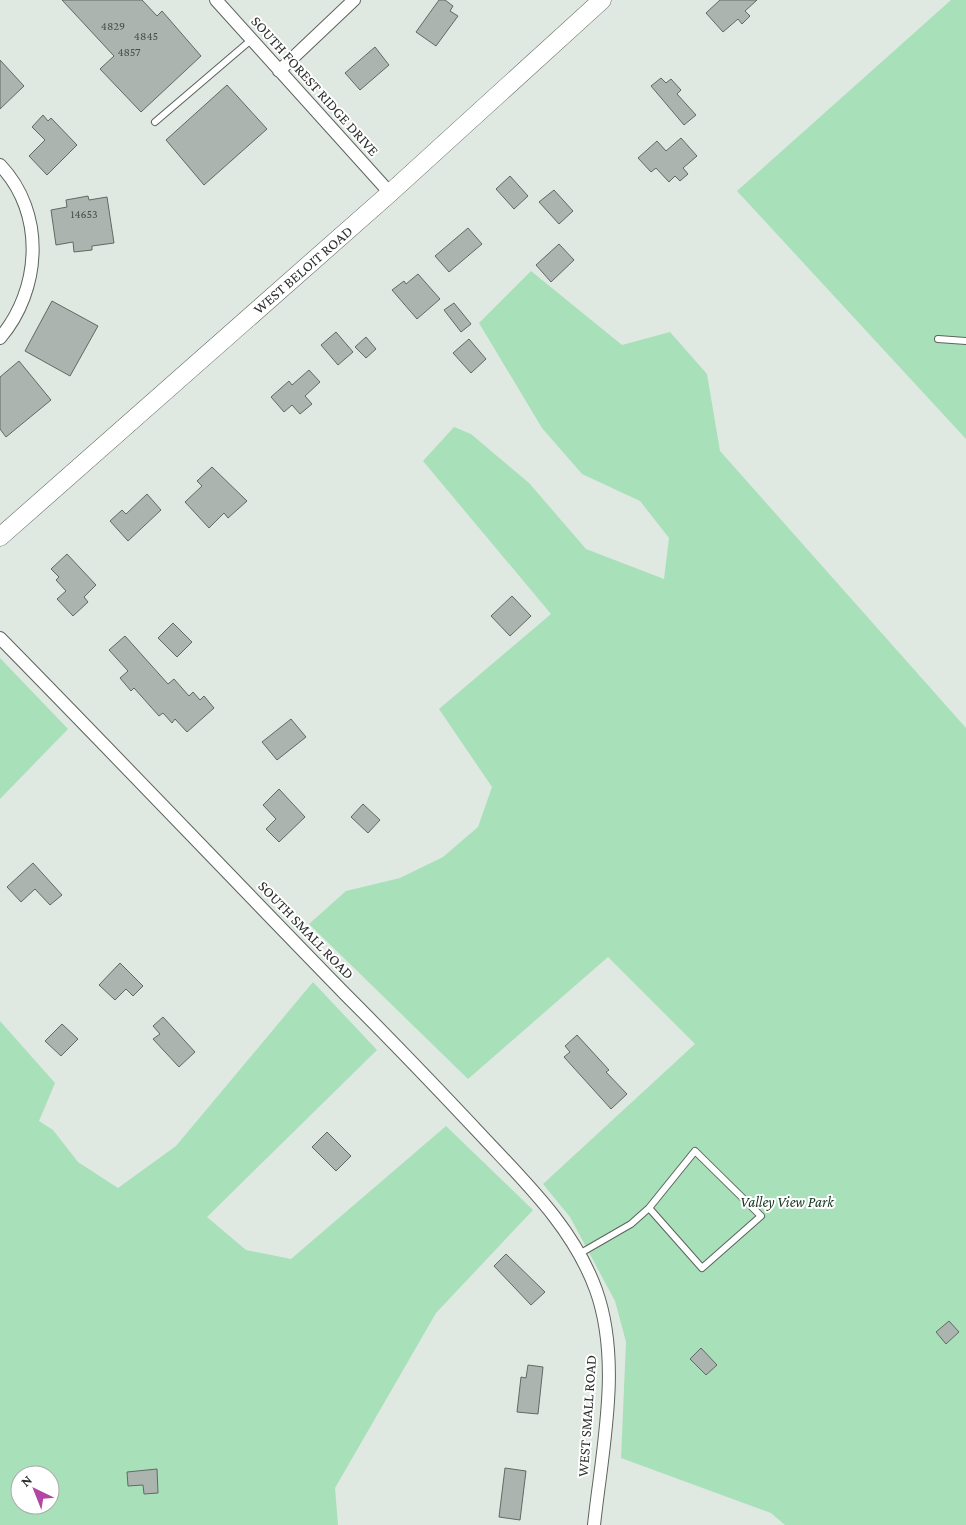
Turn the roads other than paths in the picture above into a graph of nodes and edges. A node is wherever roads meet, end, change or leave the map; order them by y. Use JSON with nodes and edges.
{"nodes":[{"id":1,"x":216,"y":0,"type":"edge"},
{"id":2,"x":354,"y":0,"type":"edge"},
{"id":3,"x":602,"y":0,"type":"edge"},
{"id":4,"x":251,"y":40,"type":"junction"},
{"id":5,"x":279,"y":70,"type":"junction"},
{"id":6,"x":155,"y":122,"type":"dead end"},
{"id":7,"x":0,"y":165,"type":"edge"},
{"id":8,"x":390,"y":193,"type":"junction"},
{"id":9,"x":0,"y":338,"type":"edge"},
{"id":10,"x":938,"y":339,"type":"dead end"},
{"id":11,"x":966,"y":341,"type":"edge"},
{"id":12,"x":0,"y":537,"type":"edge"},
{"id":13,"x":0,"y":638,"type":"edge"},
{"id":14,"x":649,"y":1208,"type":"junction"},
{"id":15,"x":579,"y":1254,"type":"junction"},
{"id":16,"x":594,"y":1525,"type":"edge"}],
"edges":[{"from":1,"to":4,"type":"street","name":"SOUTH FOREST RIDGE DRIVE"},
{"from":2,"to":5,"type":"street"},
{"from":3,"to":8,"type":"main road","name":"WEST BELOIT ROAD"},
{"from":4,"to":5,"type":"street","name":"SOUTH FOREST RIDGE DRIVE"},
{"from":4,"to":6,"type":"lane"},
{"from":5,"to":8,"type":"street","name":"SOUTH FOREST RIDGE DRIVE"},
{"from":7,"to":9,"type":"street"},
{"from":8,"to":12,"type":"main road","name":"WEST BELOIT ROAD"},
{"from":10,"to":11,"type":"lane"},
{"from":13,"to":15,"type":"street","name":"SOUTH SMALL ROAD"},
{"from":14,"to":14,"type":"lane"},
{"from":14,"to":15,"type":"lane"},
{"from":15,"to":16,"type":"street","name":"WEST SMALL ROAD"}]}
